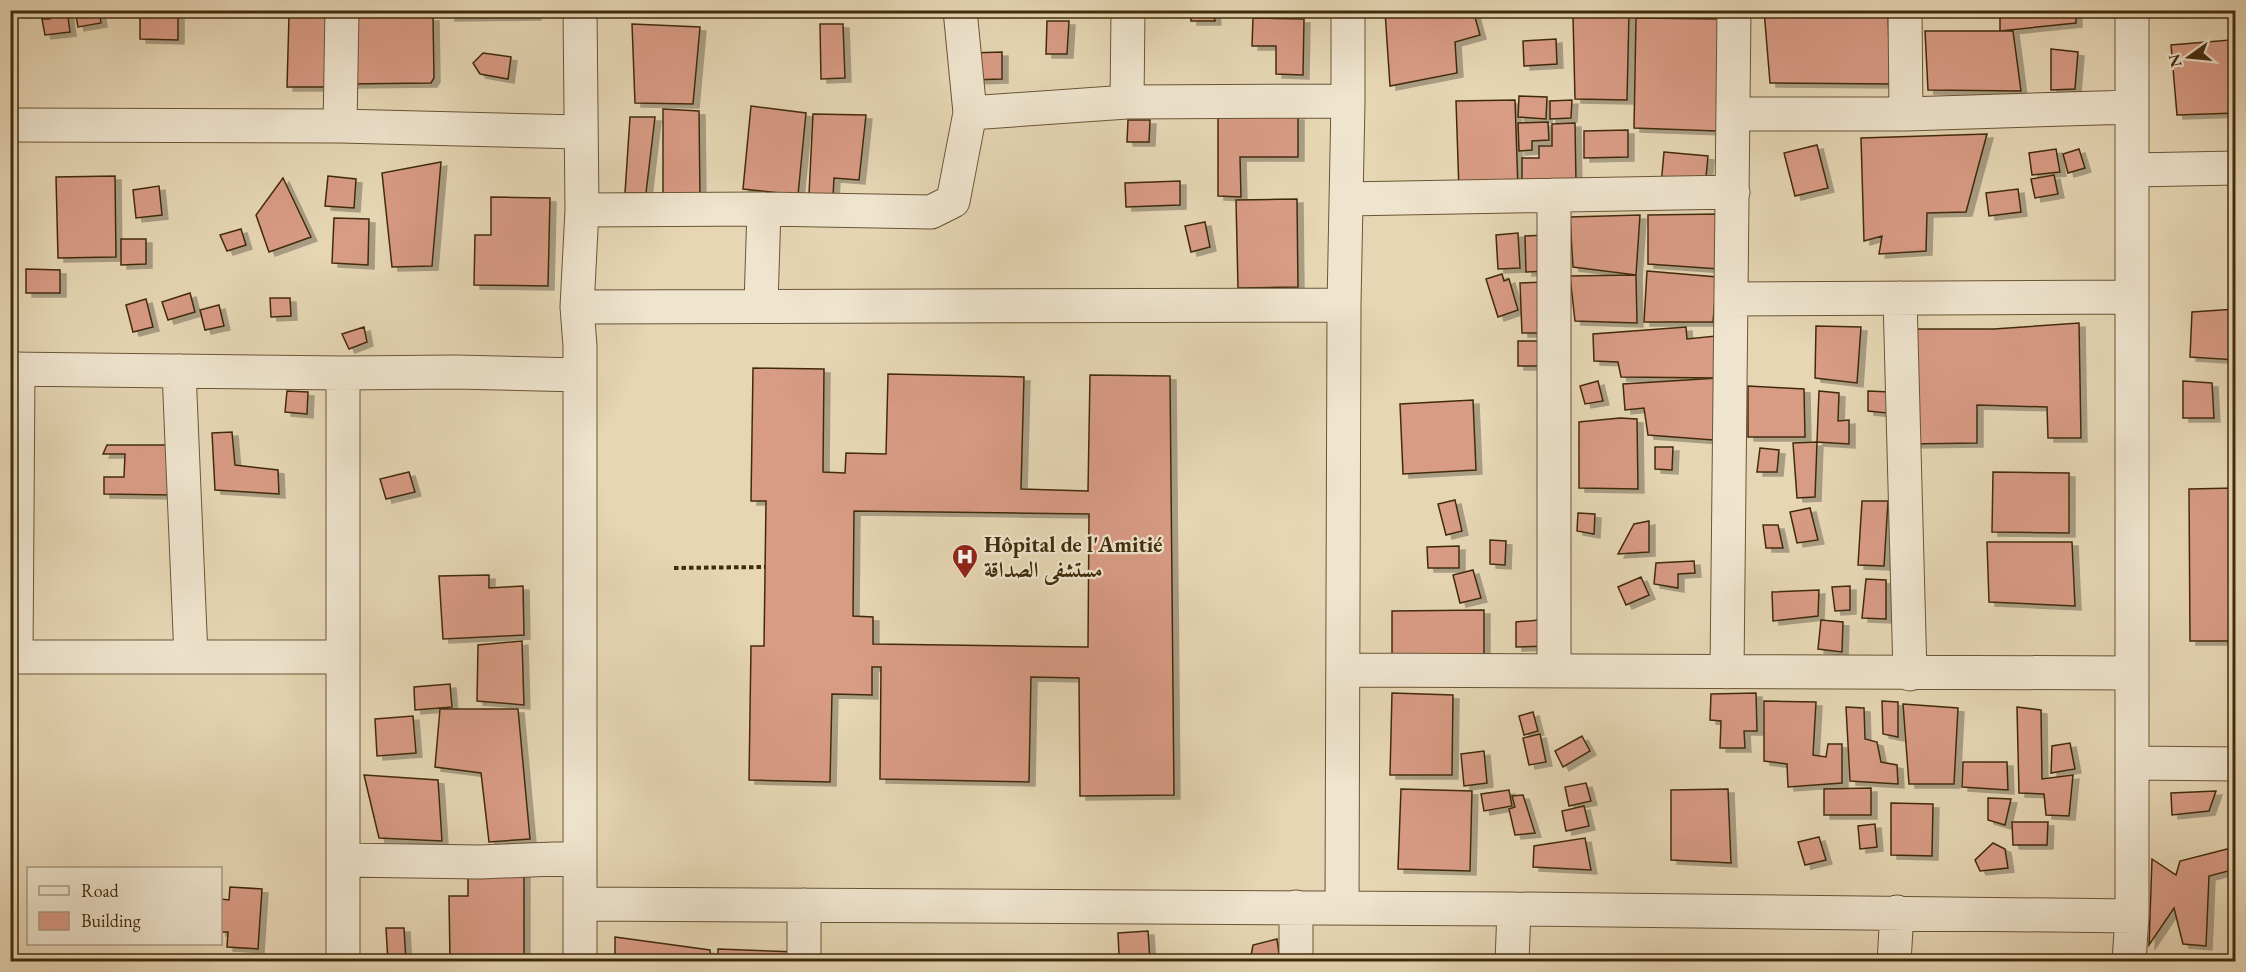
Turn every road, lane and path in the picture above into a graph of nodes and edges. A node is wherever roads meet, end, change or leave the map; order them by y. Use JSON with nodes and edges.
{"nodes":[{"id":1,"x":342,"y":10,"type":"edge"},
{"id":2,"x":580,"y":10,"type":"edge"},
{"id":3,"x":960,"y":10,"type":"edge"},
{"id":4,"x":1128,"y":10,"type":"edge"},
{"id":5,"x":1348,"y":10,"type":"edge"},
{"id":6,"x":1734,"y":10,"type":"edge"},
{"id":7,"x":1905,"y":10,"type":"edge"},
{"id":8,"x":2132,"y":10,"type":"edge"},
{"id":9,"x":1348,"y":101,"type":"junction"},
{"id":10,"x":1127,"y":102,"type":"junction"},
{"id":11,"x":2132,"y":107,"type":"junction"},
{"id":12,"x":970,"y":113,"type":"junction"},
{"id":13,"x":1734,"y":114,"type":"junction"},
{"id":14,"x":1906,"y":114,"type":"junction"},
{"id":15,"x":10,"y":124,"type":"edge"},
{"id":16,"x":340,"y":126,"type":"junction"},
{"id":17,"x":579,"y":132,"type":"junction"},
{"id":18,"x":2235,"y":168,"type":"edge"},
{"id":19,"x":2132,"y":170,"type":"junction"},
{"id":20,"x":1733,"y":192,"type":"junction"},
{"id":21,"x":1554,"y":195,"type":"junction"},
{"id":22,"x":1346,"y":199,"type":"junction"},
{"id":23,"x":764,"y":209,"type":"junction"},
{"id":24,"x":582,"y":210,"type":"junction"},
{"id":25,"x":2132,"y":297,"type":"junction"},
{"id":26,"x":1900,"y":298,"type":"junction"},
{"id":27,"x":1731,"y":299,"type":"junction"},
{"id":28,"x":761,"y":305,"type":"junction"},
{"id":29,"x":1344,"y":305,"type":"junction"},
{"id":30,"x":577,"y":307,"type":"junction"},
{"id":31,"x":14,"y":369,"type":"edge"},
{"id":32,"x":178,"y":371,"type":"junction"},
{"id":33,"x":342,"y":373,"type":"junction"},
{"id":34,"x":580,"y":375,"type":"junction"},
{"id":35,"x":765,"y":567,"type":"dead end"},
{"id":36,"x":674,"y":568,"type":"dead end"},
{"id":37,"x":13,"y":657,"type":"edge"},
{"id":38,"x":191,"y":657,"type":"junction"},
{"id":39,"x":343,"y":657,"type":"junction"},
{"id":40,"x":1344,"y":670,"type":"junction"},
{"id":41,"x":1554,"y":671,"type":"junction"},
{"id":42,"x":1727,"y":672,"type":"junction"},
{"id":43,"x":2132,"y":673,"type":"junction"},
{"id":44,"x":1910,"y":674,"type":"junction"},
{"id":45,"x":2132,"y":763,"type":"junction"},
{"id":46,"x":2235,"y":764,"type":"edge"},
{"id":47,"x":580,"y":858,"type":"junction"},
{"id":48,"x":343,"y":860,"type":"junction"},
{"id":49,"x":580,"y":904,"type":"junction"},
{"id":50,"x":804,"y":905,"type":"junction"},
{"id":51,"x":1296,"y":907,"type":"junction"},
{"id":52,"x":1342,"y":907,"type":"junction"},
{"id":53,"x":1514,"y":909,"type":"junction"},
{"id":54,"x":1897,"y":912,"type":"junction"},
{"id":55,"x":2132,"y":916,"type":"junction"},
{"id":56,"x":343,"y":962,"type":"edge"},
{"id":57,"x":580,"y":962,"type":"edge"},
{"id":58,"x":804,"y":962,"type":"edge"},
{"id":59,"x":1296,"y":962,"type":"edge"},
{"id":60,"x":1512,"y":962,"type":"edge"},
{"id":61,"x":1894,"y":962,"type":"edge"},
{"id":62,"x":2129,"y":962,"type":"edge"}],
"edges":[{"from":1,"to":16,"type":"street"},
{"from":2,"to":17,"type":"street"},
{"from":3,"to":12,"type":"street"},
{"from":4,"to":10,"type":"street"},
{"from":5,"to":9,"type":"street"},
{"from":6,"to":13,"type":"street"},
{"from":7,"to":14,"type":"street"},
{"from":8,"to":11,"type":"street"},
{"from":9,"to":10,"type":"street"},
{"from":9,"to":22,"type":"street"},
{"from":10,"to":12,"type":"street"},
{"from":11,"to":14,"type":"street"},
{"from":11,"to":19,"type":"street"},
{"from":12,"to":23,"type":"street"},
{"from":13,"to":14,"type":"street"},
{"from":13,"to":20,"type":"street"},
{"from":15,"to":16,"type":"street"},
{"from":16,"to":17,"type":"street"},
{"from":17,"to":24,"type":"street"},
{"from":18,"to":19,"type":"street"},
{"from":19,"to":25,"type":"street"},
{"from":20,"to":21,"type":"street"},
{"from":20,"to":27,"type":"street"},
{"from":21,"to":22,"type":"street"},
{"from":21,"to":41,"type":"street"},
{"from":22,"to":29,"type":"street"},
{"from":23,"to":24,"type":"street"},
{"from":23,"to":28,"type":"street"},
{"from":24,"to":30,"type":"street"},
{"from":25,"to":26,"type":"street"},
{"from":25,"to":43,"type":"street"},
{"from":26,"to":27,"type":"street"},
{"from":26,"to":44,"type":"street"},
{"from":27,"to":42,"type":"street"},
{"from":28,"to":29,"type":"street"},
{"from":28,"to":30,"type":"street"},
{"from":29,"to":40,"type":"street"},
{"from":30,"to":34,"type":"street"},
{"from":31,"to":32,"type":"street"},
{"from":31,"to":37,"type":"street"},
{"from":32,"to":33,"type":"street"},
{"from":32,"to":38,"type":"street"},
{"from":33,"to":34,"type":"street"},
{"from":33,"to":39,"type":"street"},
{"from":34,"to":47,"type":"street"},
{"from":35,"to":36,"type":"path"},
{"from":37,"to":38,"type":"street"},
{"from":38,"to":39,"type":"street"},
{"from":39,"to":48,"type":"street"},
{"from":40,"to":41,"type":"street"},
{"from":40,"to":52,"type":"street"},
{"from":41,"to":42,"type":"street"},
{"from":42,"to":44,"type":"street"},
{"from":43,"to":44,"type":"street"},
{"from":43,"to":45,"type":"street"},
{"from":45,"to":46,"type":"street"},
{"from":45,"to":55,"type":"street"},
{"from":47,"to":48,"type":"street"},
{"from":47,"to":49,"type":"street"},
{"from":48,"to":56,"type":"street"},
{"from":49,"to":50,"type":"street"},
{"from":49,"to":57,"type":"street"},
{"from":50,"to":51,"type":"street"},
{"from":50,"to":58,"type":"street"},
{"from":51,"to":52,"type":"street"},
{"from":51,"to":59,"type":"street"},
{"from":52,"to":53,"type":"street"},
{"from":53,"to":54,"type":"street"},
{"from":53,"to":60,"type":"street"},
{"from":54,"to":55,"type":"street"},
{"from":54,"to":61,"type":"street"},
{"from":55,"to":62,"type":"street"}]}
